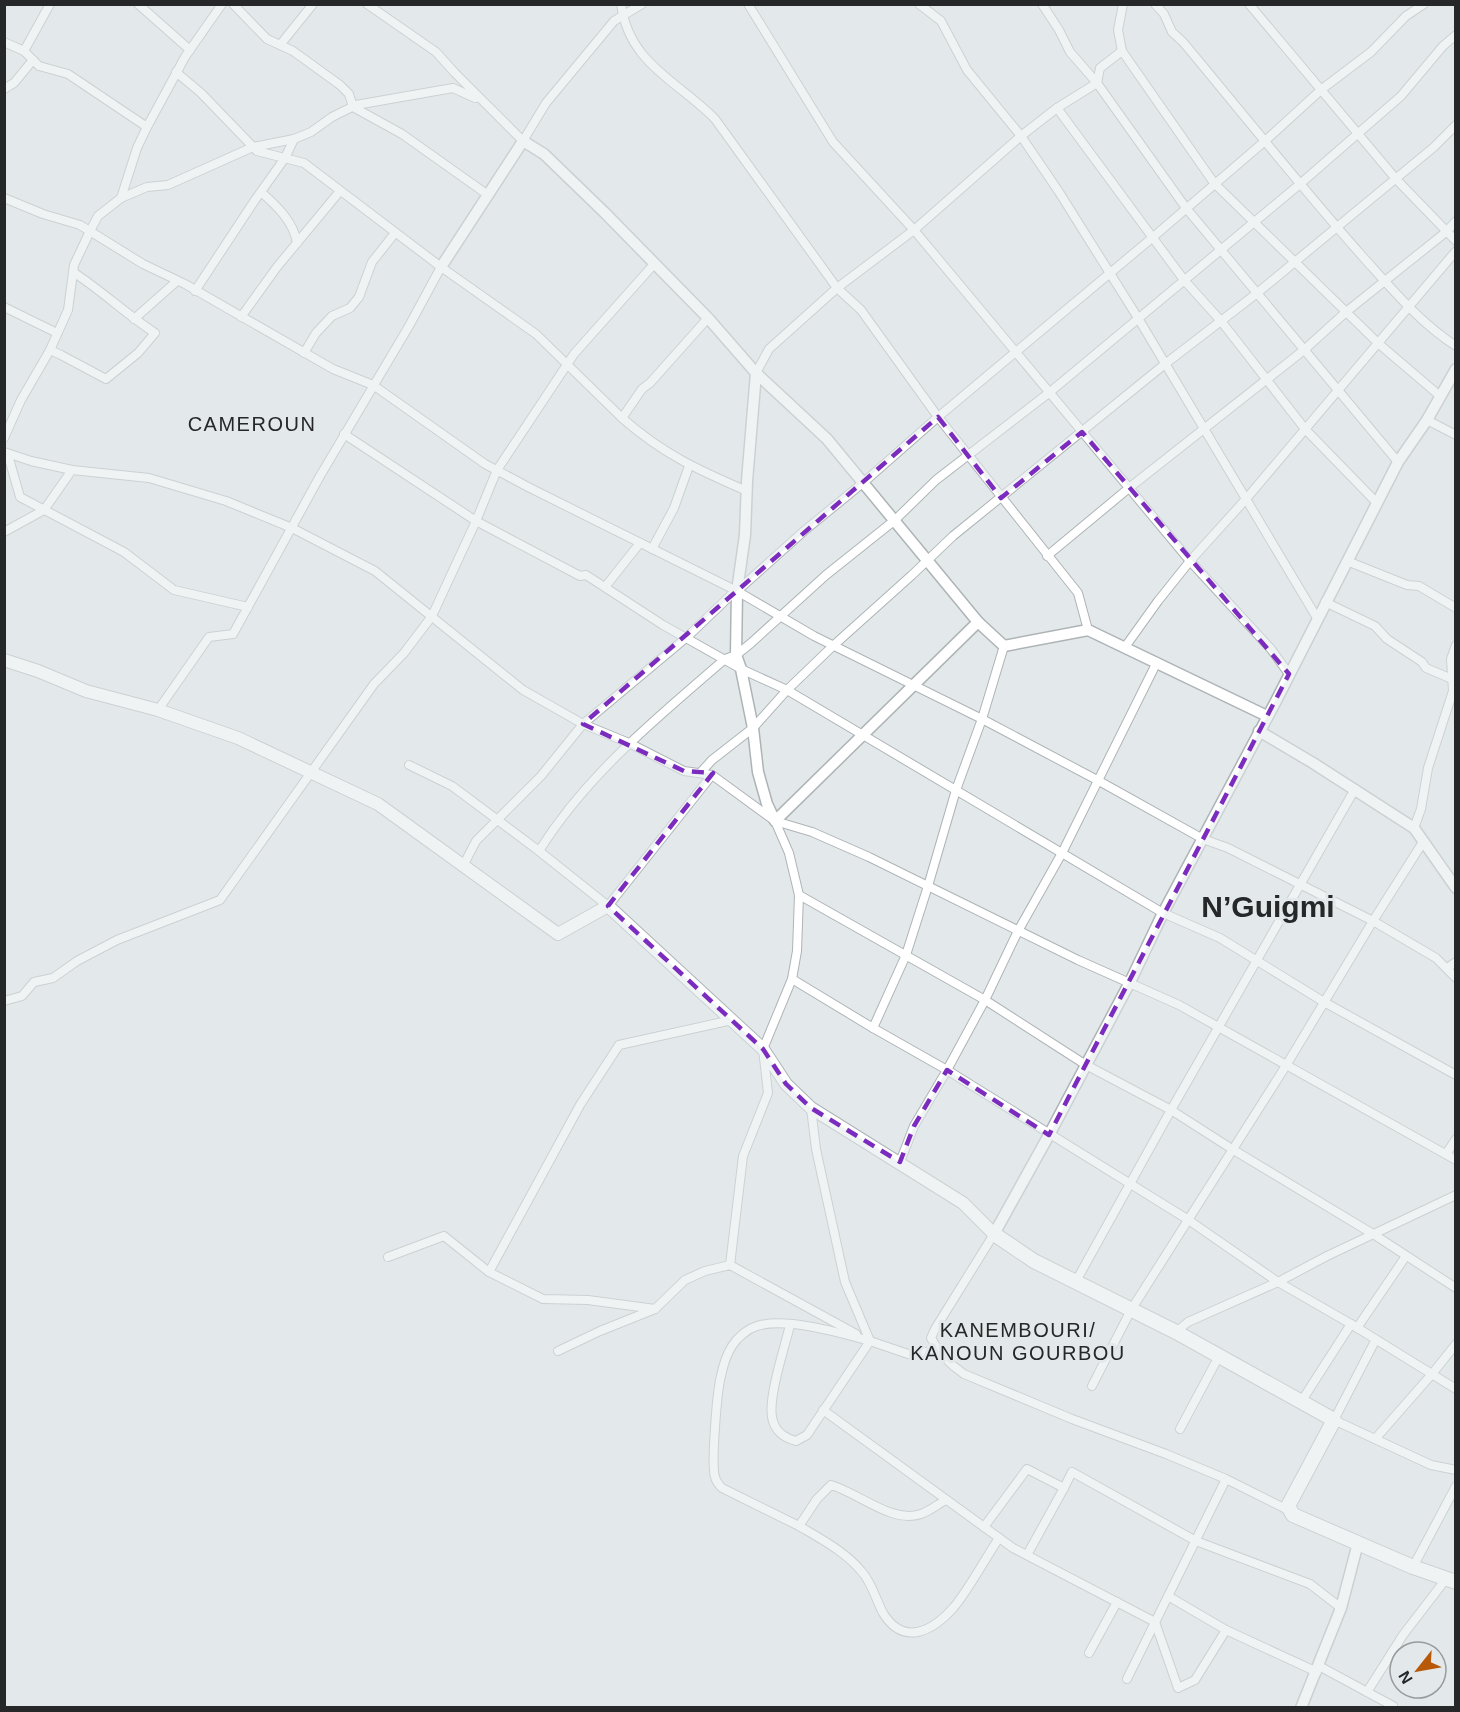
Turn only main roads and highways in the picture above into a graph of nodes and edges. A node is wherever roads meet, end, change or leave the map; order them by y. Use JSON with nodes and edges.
{"nodes":[{"id":1,"x":4,"y":660,"type":"edge"},
{"id":2,"x":994,"y":1234,"type":"joint"},
{"id":3,"x":1451,"y":1581,"type":"edge"}],
"edges":[{"from":1,"to":2,"type":"main road"},
{"from":2,"to":3,"type":"highway"}]}
